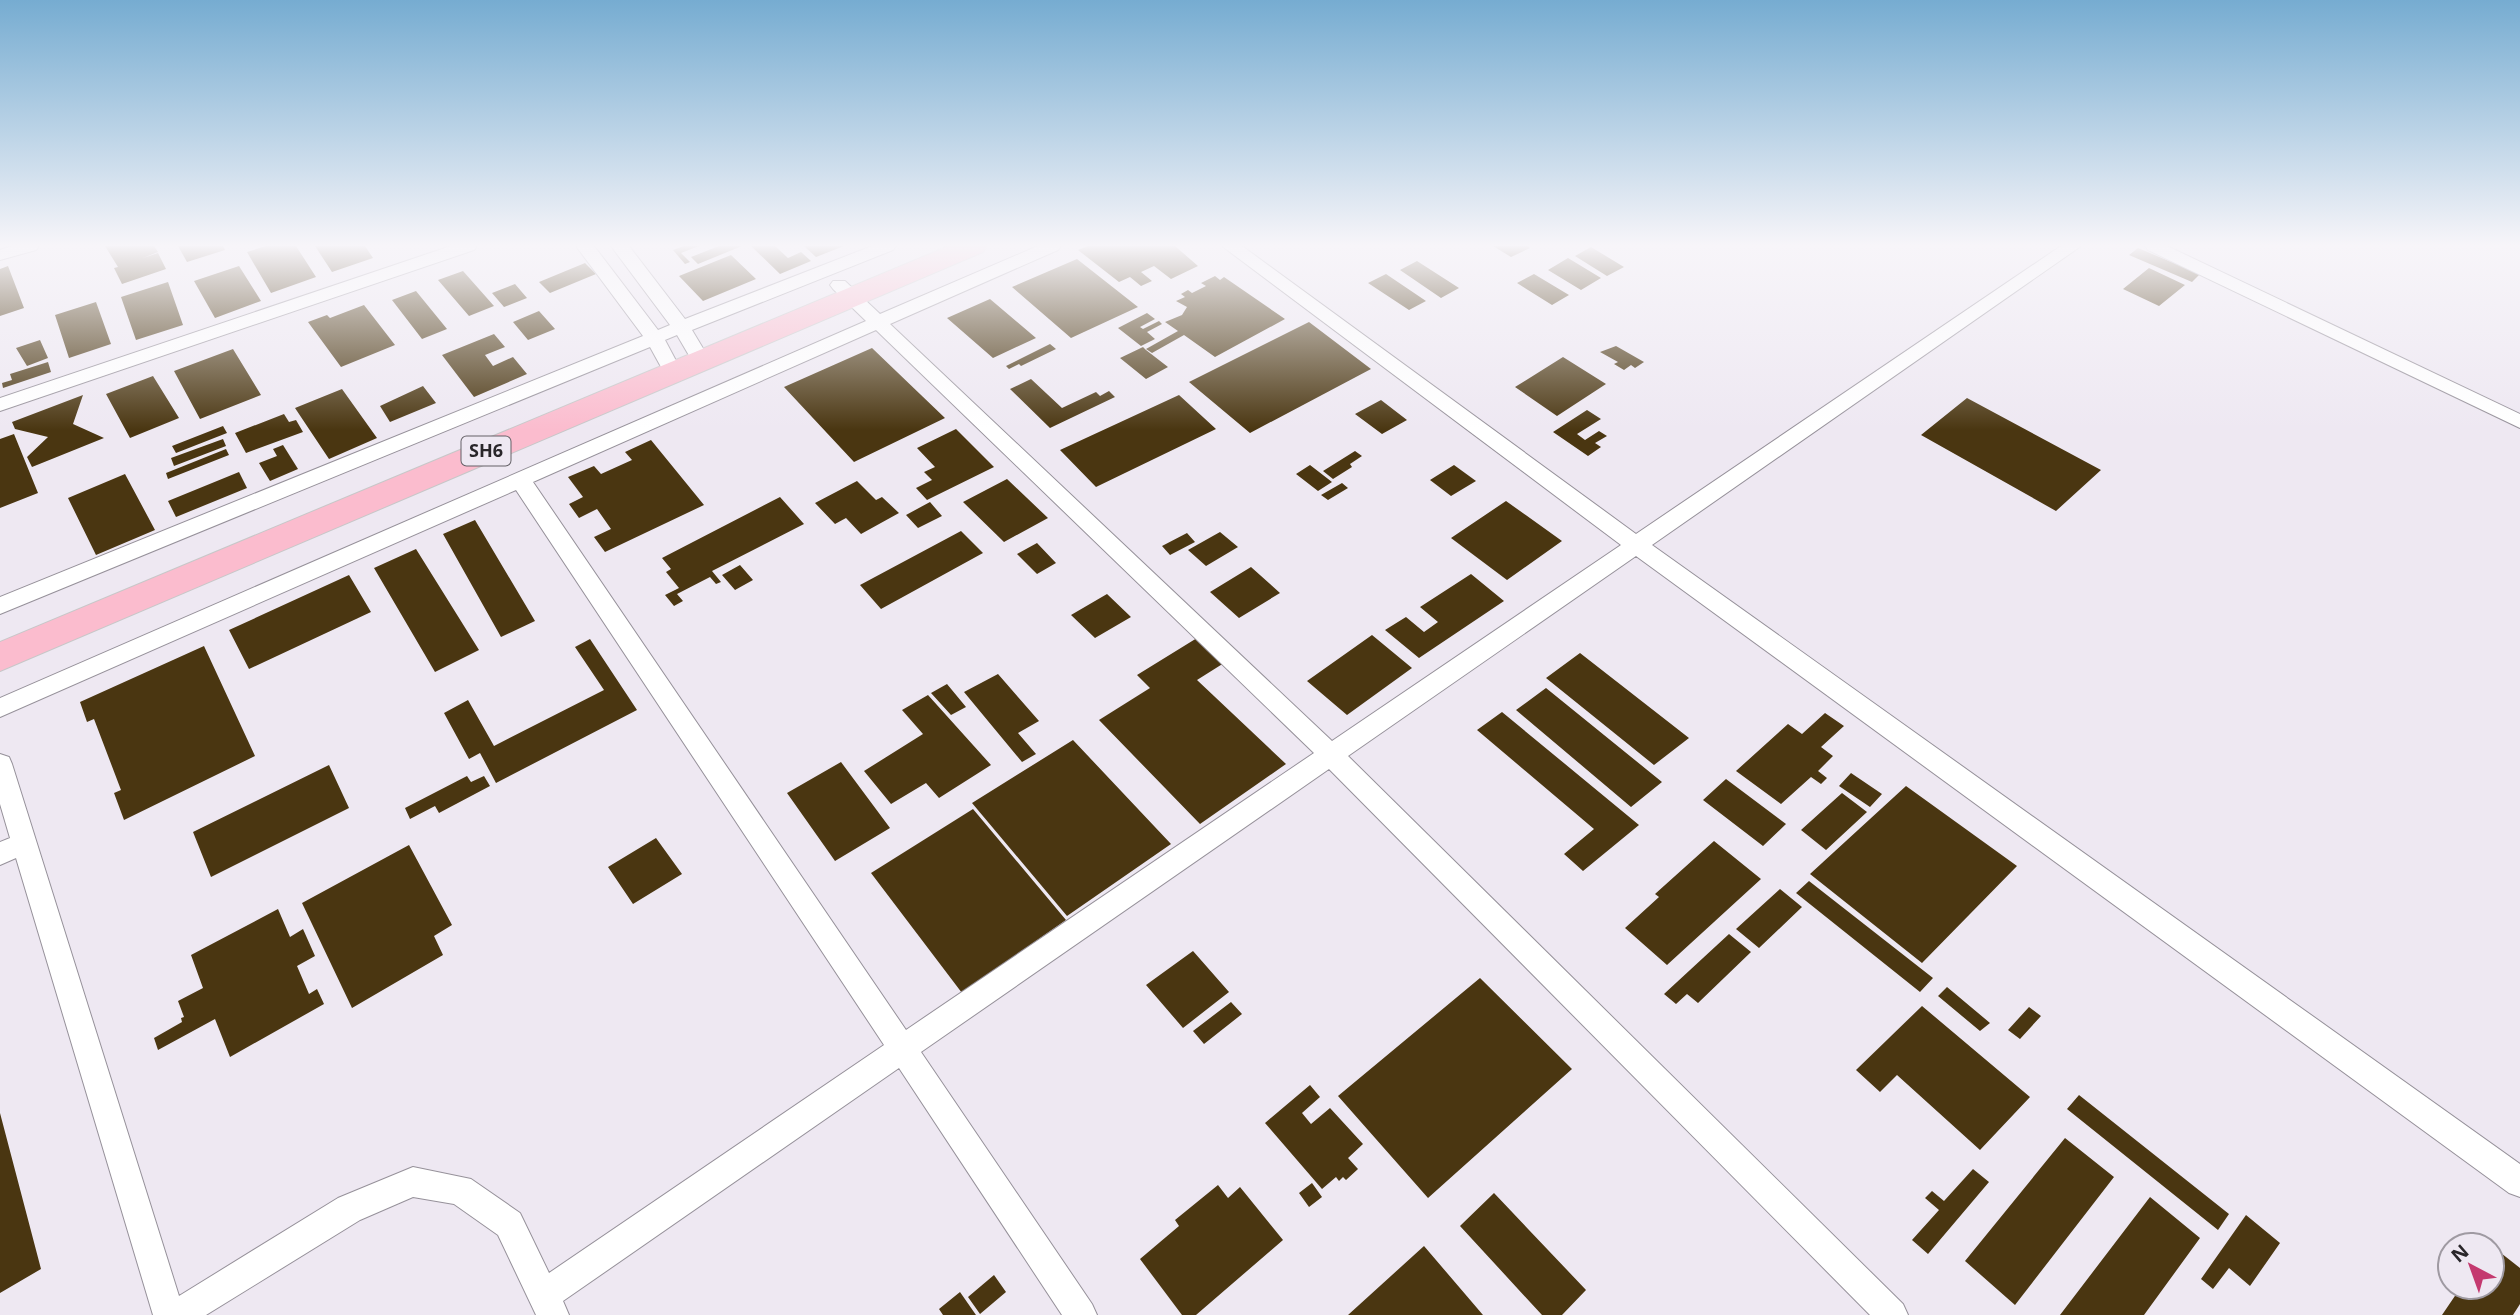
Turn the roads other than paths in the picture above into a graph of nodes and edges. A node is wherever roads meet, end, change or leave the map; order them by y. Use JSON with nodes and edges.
{"nodes":[{"id":1,"x":287,"y":307,"type":"edge"},
{"id":2,"x":638,"y":307,"type":"edge"},
{"id":3,"x":653,"y":307,"type":"edge"},
{"id":4,"x":764,"y":307,"type":"edge"},
{"id":5,"x":799,"y":307,"type":"edge"},
{"id":6,"x":862,"y":307,"type":"edge"},
{"id":7,"x":909,"y":307,"type":"edge"},
{"id":8,"x":1314,"y":307,"type":"edge"},
{"id":9,"x":1983,"y":307,"type":"edge"},
{"id":10,"x":2282,"y":307,"type":"edge"},
{"id":11,"x":877,"y":321,"type":"junction"},
{"id":12,"x":677,"y":351,"type":"junction"},
{"id":13,"x":0,"y":405,"type":"edge"},
{"id":14,"x":2520,"y":422,"type":"edge"},
{"id":15,"x":522,"y":481,"type":"junction"},
{"id":16,"x":1636,"y":545,"type":"junction"},
{"id":17,"x":0,"y":606,"type":"edge"},
{"id":18,"x":0,"y":635,"type":"edge"},
{"id":19,"x":0,"y":657,"type":"edge"},
{"id":20,"x":0,"y":708,"type":"edge"},
{"id":21,"x":1331,"y":755,"type":"junction"},
{"id":22,"x":0,"y":764,"type":"edge"},
{"id":23,"x":12,"y":848,"type":"edge"},
{"id":24,"x":901,"y":1050,"type":"junction"},
{"id":25,"x":2520,"y":1182,"type":"edge"},
{"id":26,"x":548,"y":1305,"type":"edge"},
{"id":27,"x":169,"y":1315,"type":"edge"},
{"id":28,"x":177,"y":1315,"type":"edge"},
{"id":29,"x":1081,"y":1315,"type":"edge"},
{"id":30,"x":1892,"y":1315,"type":"edge"}],
"edges":[{"from":1,"to":13,"type":"street"},
{"from":2,"to":12,"type":"street"},
{"from":3,"to":12,"type":"street"},
{"from":4,"to":12,"type":"street"},
{"from":5,"to":12,"type":"main road","number":"SH6"},
{"from":6,"to":11,"type":"street"},
{"from":7,"to":11,"type":"street"},
{"from":8,"to":16,"type":"street"},
{"from":9,"to":16,"type":"street"},
{"from":10,"to":14,"type":"street"},
{"from":11,"to":15,"type":"street"},
{"from":11,"to":21,"type":"street"},
{"from":12,"to":17,"type":"street"},
{"from":12,"to":18,"type":"main road","number":"SH6"},
{"from":12,"to":19,"type":"main road","number":"SH6"},
{"from":15,"to":20,"type":"street"},
{"from":15,"to":24,"type":"street"},
{"from":16,"to":21,"type":"street"},
{"from":16,"to":25,"type":"street"},
{"from":21,"to":24,"type":"street"},
{"from":21,"to":30,"type":"street"},
{"from":22,"to":23,"type":"street"},
{"from":23,"to":27,"type":"street"},
{"from":24,"to":26,"type":"street"},
{"from":24,"to":29,"type":"street"},
{"from":26,"to":28,"type":"street"}]}
